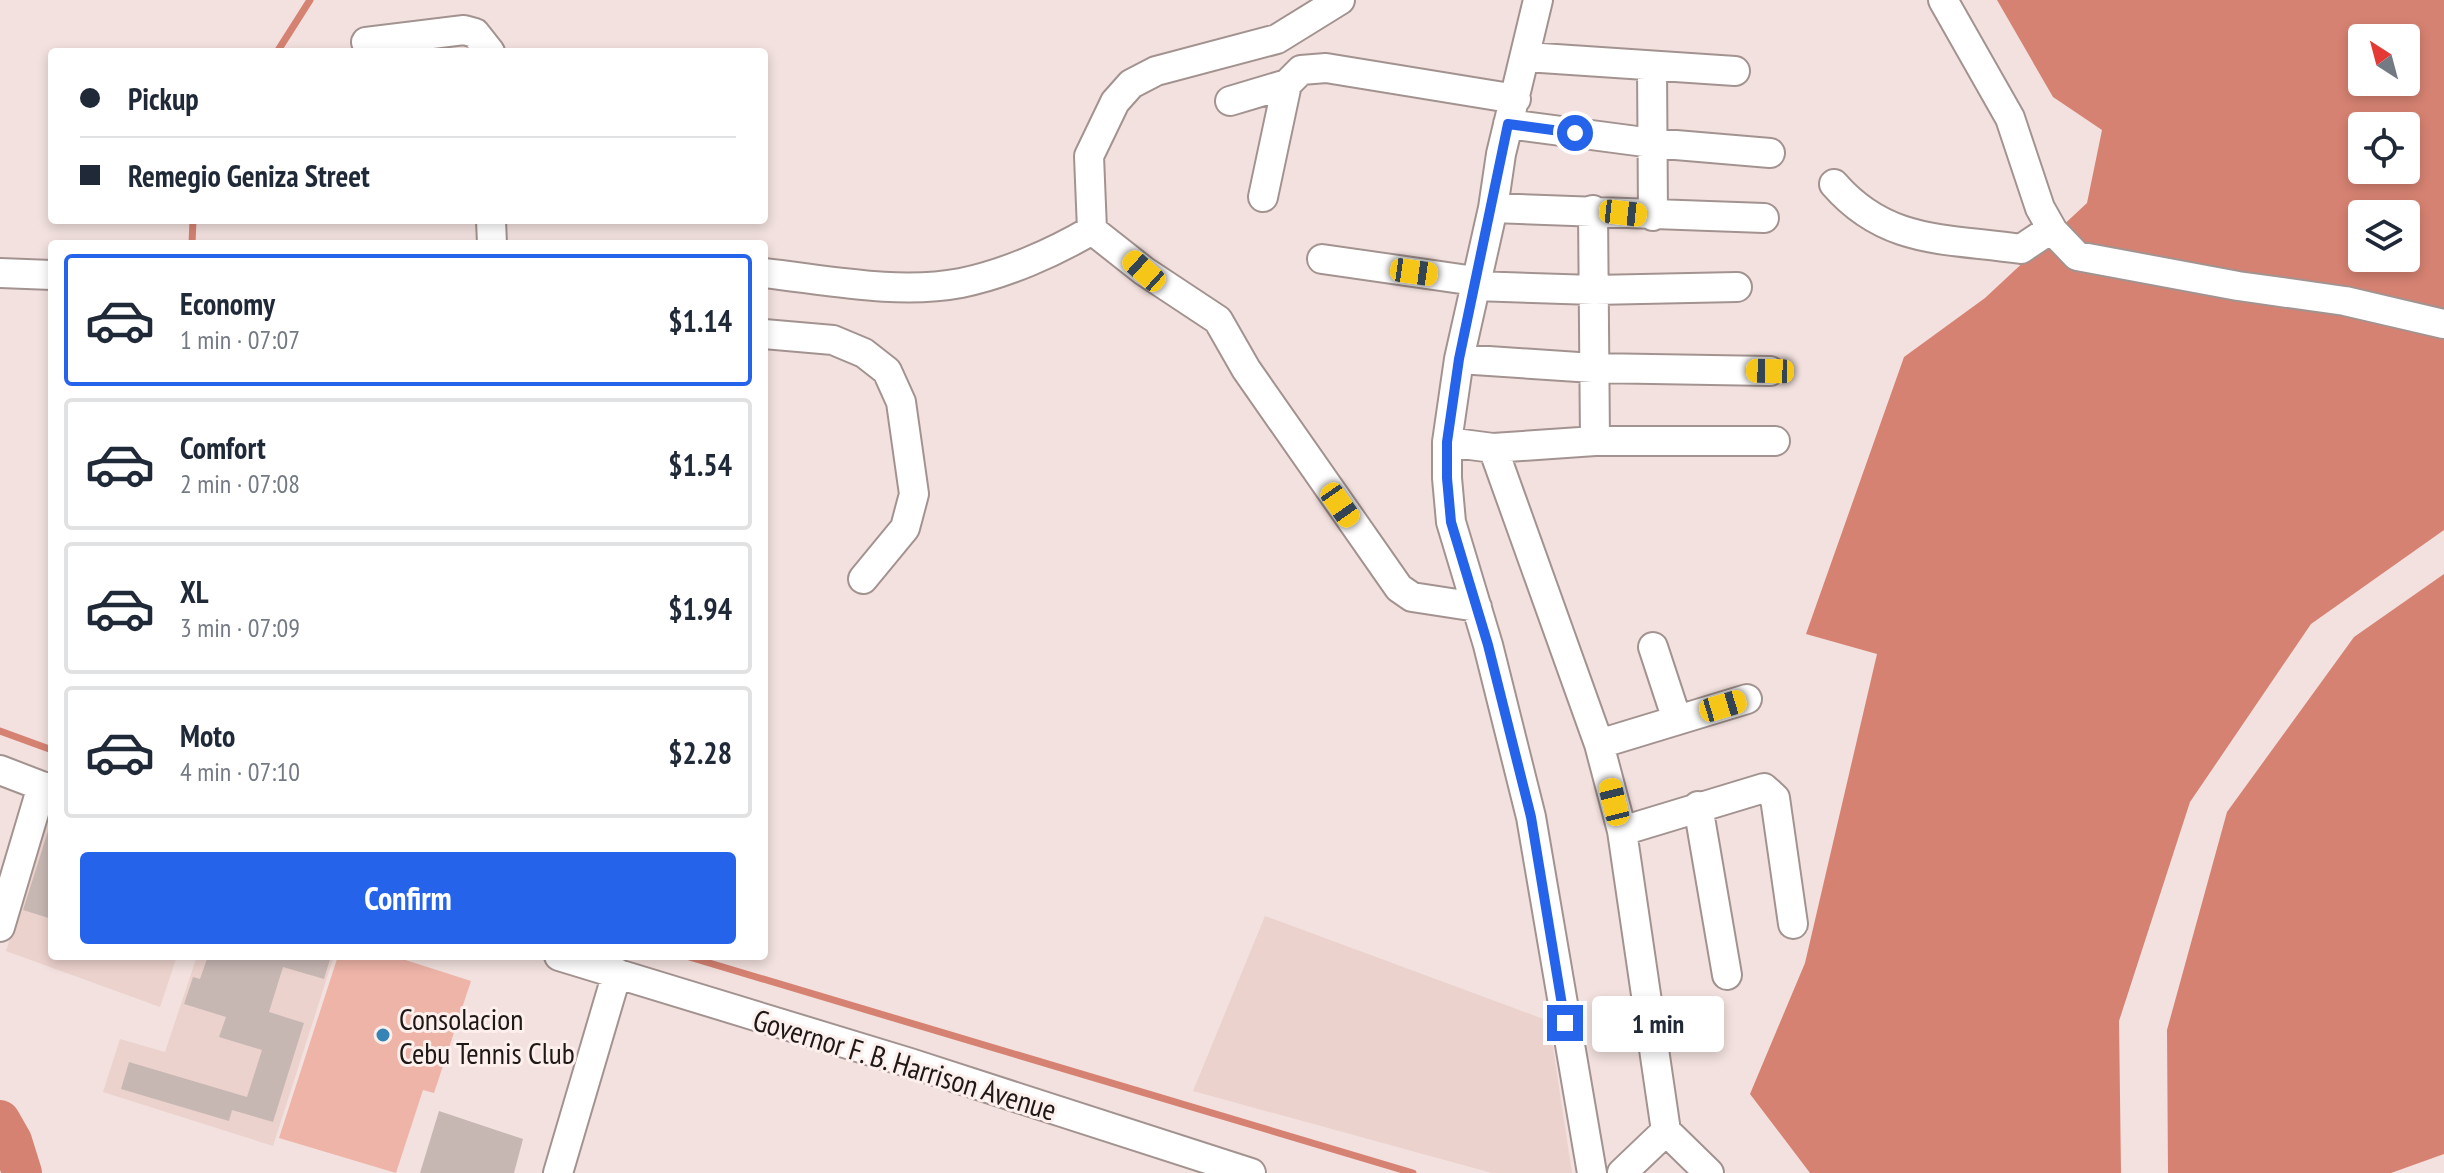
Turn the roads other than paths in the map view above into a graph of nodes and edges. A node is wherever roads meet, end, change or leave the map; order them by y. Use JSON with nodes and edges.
{"nodes":[{"id":1,"x":1340,"y":0,"type":"edge"},
{"id":2,"x":1538,"y":0,"type":"edge"},
{"id":3,"x":1943,"y":0,"type":"edge"},
{"id":4,"x":366,"y":42,"type":"dead end"},
{"id":5,"x":487,"y":48,"type":"edge"},
{"id":6,"x":1526,"y":57,"type":"junction"},
{"id":7,"x":1652,"y":66,"type":"junction"},
{"id":8,"x":1735,"y":71,"type":"dead end"},
{"id":9,"x":1287,"y":84,"type":"junction"},
{"id":10,"x":1230,"y":101,"type":"dead end"},
{"id":11,"x":1512,"y":111,"type":"junction"},
{"id":12,"x":1652,"y":143,"type":"junction"},
{"id":13,"x":1770,"y":153,"type":"dead end"},
{"id":14,"x":1834,"y":184,"type":"dead end"},
{"id":15,"x":1263,"y":197,"type":"dead end"},
{"id":16,"x":1493,"y":208,"type":"junction"},
{"id":17,"x":1593,"y":210,"type":"junction"},
{"id":18,"x":1653,"y":216,"type":"junction"},
{"id":19,"x":1764,"y":218,"type":"dead end"},
{"id":20,"x":2051,"y":229,"type":"junction"},
{"id":21,"x":1092,"y":230,"type":"junction"},
{"id":22,"x":1322,"y":259,"type":"dead end"},
{"id":23,"x":0,"y":273,"type":"edge"},
{"id":24,"x":768,"y":273,"type":"edge"},
{"id":25,"x":48,"y":275,"type":"edge"},
{"id":26,"x":1475,"y":283,"type":"junction"},
{"id":27,"x":1737,"y":287,"type":"dead end"},
{"id":28,"x":1594,"y":290,"type":"junction"},
{"id":29,"x":2444,"y":324,"type":"edge"},
{"id":30,"x":768,"y":334,"type":"edge"},
{"id":31,"x":1459,"y":359,"type":"junction"},
{"id":32,"x":1593,"y":368,"type":"junction"},
{"id":33,"x":1770,"y":371,"type":"dead end"},
{"id":34,"x":1595,"y":441,"type":"junction"},
{"id":35,"x":1775,"y":441,"type":"dead end"},
{"id":36,"x":1447,"y":442,"type":"junction"},
{"id":37,"x":1493,"y":448,"type":"junction"},
{"id":38,"x":863,"y":579,"type":"dead end"},
{"id":39,"x":1477,"y":607,"type":"junction"},
{"id":40,"x":1653,"y":647,"type":"dead end"},
{"id":41,"x":1747,"y":699,"type":"dead end"},
{"id":42,"x":1677,"y":720,"type":"junction"},
{"id":43,"x":1599,"y":744,"type":"junction"},
{"id":44,"x":0,"y":770,"type":"edge"},
{"id":45,"x":47,"y":788,"type":"edge"},
{"id":46,"x":1698,"y":806,"type":"junction"},
{"id":47,"x":1622,"y":831,"type":"junction"},
{"id":48,"x":1793,"y":924,"type":"dead end"},
{"id":49,"x":0,"y":927,"type":"edge"},
{"id":50,"x":573,"y":960,"type":"edge"},
{"id":51,"x":617,"y":973,"type":"junction"},
{"id":52,"x":1727,"y":975,"type":"dead end"},
{"id":53,"x":1666,"y":1131,"type":"junction"},
{"id":54,"x":558,"y":1173,"type":"edge"},
{"id":55,"x":1251,"y":1173,"type":"edge"},
{"id":56,"x":1592,"y":1173,"type":"edge"},
{"id":57,"x":1622,"y":1173,"type":"edge"},
{"id":58,"x":1709,"y":1173,"type":"edge"}],
"edges":[{"from":1,"to":21,"type":"street"},
{"from":2,"to":6,"type":"street"},
{"from":3,"to":20,"type":"street"},
{"from":4,"to":5,"type":"street"},
{"from":6,"to":7,"type":"street"},
{"from":6,"to":11,"type":"street"},
{"from":7,"to":8,"type":"street"},
{"from":7,"to":12,"type":"street"},
{"from":9,"to":10,"type":"street"},
{"from":9,"to":11,"type":"street"},
{"from":9,"to":15,"type":"street"},
{"from":11,"to":12,"type":"street"},
{"from":11,"to":16,"type":"street"},
{"from":12,"to":13,"type":"street"},
{"from":12,"to":18,"type":"street"},
{"from":14,"to":20,"type":"street"},
{"from":16,"to":17,"type":"street"},
{"from":16,"to":26,"type":"street"},
{"from":17,"to":18,"type":"street"},
{"from":17,"to":28,"type":"street"},
{"from":18,"to":19,"type":"street"},
{"from":20,"to":29,"type":"street"},
{"from":21,"to":24,"type":"street"},
{"from":21,"to":39,"type":"street"},
{"from":22,"to":26,"type":"street"},
{"from":23,"to":25,"type":"street"},
{"from":26,"to":28,"type":"street"},
{"from":26,"to":31,"type":"street"},
{"from":27,"to":28,"type":"street"},
{"from":28,"to":32,"type":"street"},
{"from":30,"to":38,"type":"street"},
{"from":31,"to":32,"type":"street"},
{"from":31,"to":36,"type":"street"},
{"from":32,"to":33,"type":"street"},
{"from":32,"to":34,"type":"street"},
{"from":34,"to":35,"type":"street"},
{"from":34,"to":37,"type":"street"},
{"from":36,"to":37,"type":"street"},
{"from":36,"to":39,"type":"street"},
{"from":37,"to":43,"type":"street"},
{"from":39,"to":56,"type":"street"},
{"from":40,"to":42,"type":"street"},
{"from":41,"to":42,"type":"street"},
{"from":42,"to":43,"type":"street"},
{"from":43,"to":47,"type":"street"},
{"from":44,"to":45,"type":"street"},
{"from":45,"to":49,"type":"street"},
{"from":46,"to":47,"type":"street"},
{"from":46,"to":48,"type":"street"},
{"from":46,"to":52,"type":"street"},
{"from":47,"to":53,"type":"street"},
{"from":50,"to":51,"type":"street","name":"Governor F. B. Harrison Avenue"},
{"from":51,"to":54,"type":"street"},
{"from":51,"to":55,"type":"street","name":"Governor F. B. Harrison Avenue"},
{"from":53,"to":57,"type":"street"},
{"from":53,"to":58,"type":"street"}]}
